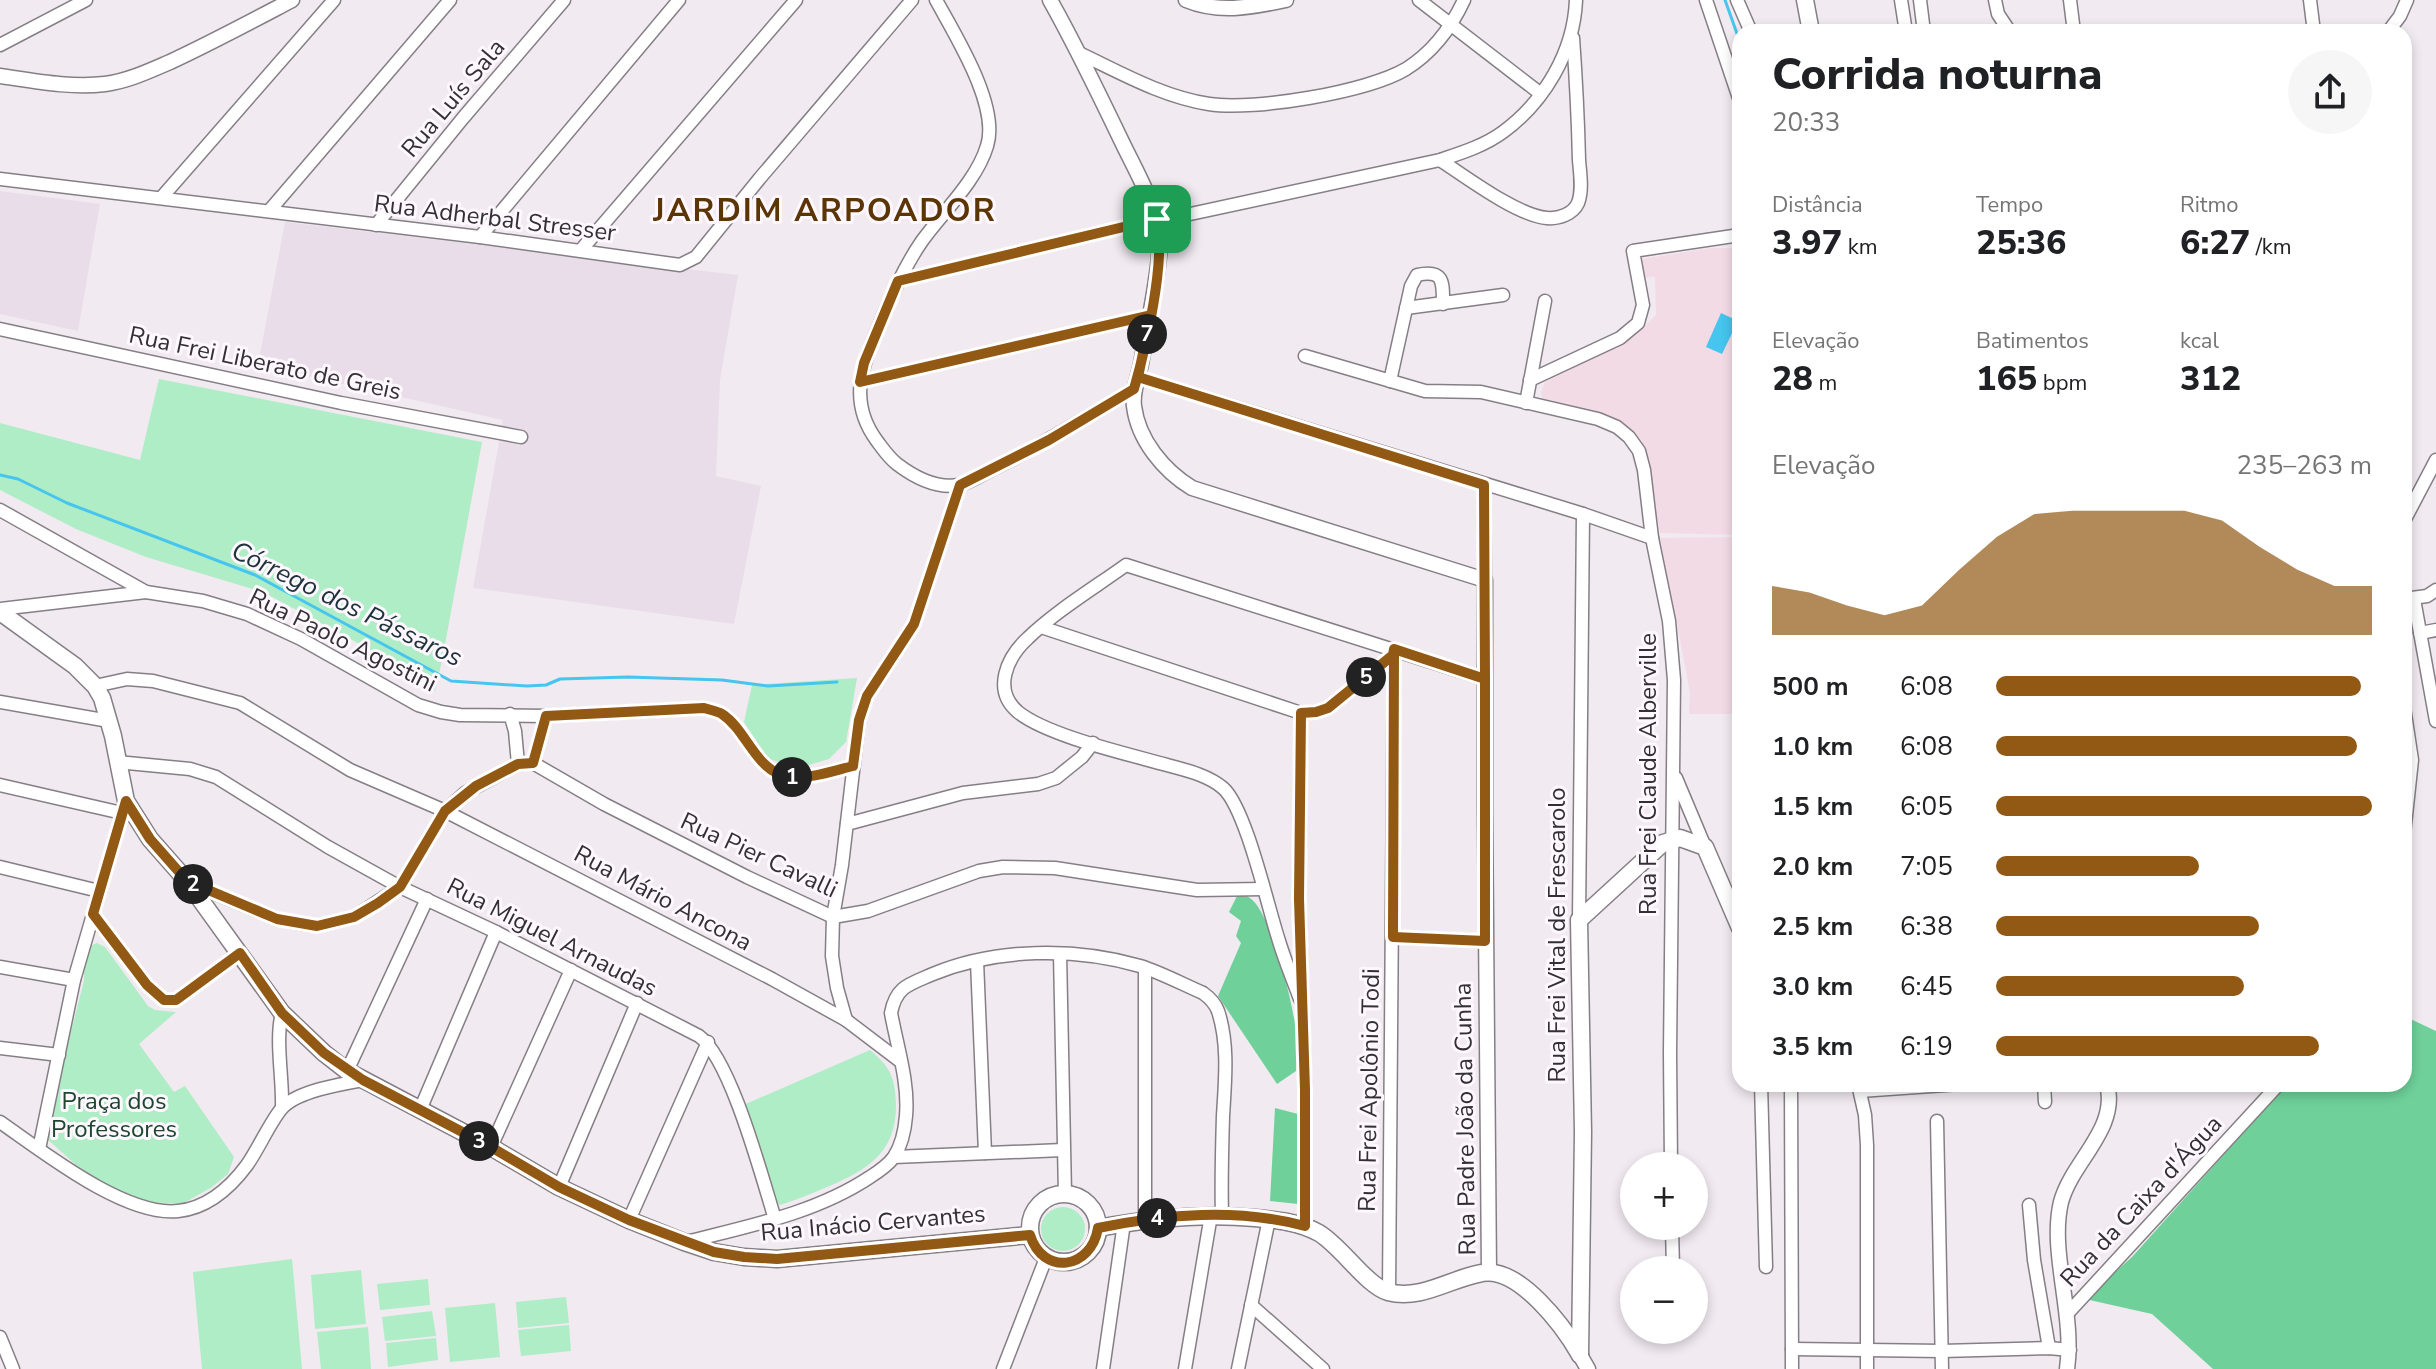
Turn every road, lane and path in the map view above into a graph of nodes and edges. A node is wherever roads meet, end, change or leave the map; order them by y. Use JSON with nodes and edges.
{"nodes":[{"id":1,"x":86,"y":0,"type":"edge"},
{"id":2,"x":292,"y":0,"type":"edge"},
{"id":3,"x":334,"y":0,"type":"edge"},
{"id":4,"x":450,"y":0,"type":"edge"},
{"id":5,"x":564,"y":0,"type":"edge"},
{"id":6,"x":679,"y":0,"type":"edge"},
{"id":7,"x":796,"y":0,"type":"edge"},
{"id":8,"x":912,"y":0,"type":"edge"},
{"id":9,"x":936,"y":0,"type":"edge"},
{"id":10,"x":1050,"y":0,"type":"edge"},
{"id":11,"x":1186,"y":0,"type":"edge"},
{"id":12,"x":1286,"y":0,"type":"edge"},
{"id":13,"x":1419,"y":0,"type":"edge"},
{"id":14,"x":1464,"y":0,"type":"edge"},
{"id":15,"x":1576,"y":0,"type":"edge"},
{"id":16,"x":1706,"y":0,"type":"edge"},
{"id":17,"x":1737,"y":0,"type":"edge"},
{"id":18,"x":1805,"y":0,"type":"edge"},
{"id":19,"x":1901,"y":0,"type":"edge"},
{"id":20,"x":1920,"y":0,"type":"edge"},
{"id":21,"x":1995,"y":0,"type":"edge"},
{"id":22,"x":2070,"y":0,"type":"edge"},
{"id":23,"x":2310,"y":0,"type":"edge"},
{"id":24,"x":2407,"y":0,"type":"edge"},
{"id":25,"x":1748,"y":24,"type":"edge"},
{"id":26,"x":1810,"y":24,"type":"edge"},
{"id":27,"x":1905,"y":24,"type":"edge"},
{"id":28,"x":1923,"y":24,"type":"edge"},
{"id":29,"x":2005,"y":24,"type":"edge"},
{"id":30,"x":2073,"y":24,"type":"edge"},
{"id":31,"x":2313,"y":24,"type":"edge"},
{"id":32,"x":2394,"y":24,"type":"edge"},
{"id":33,"x":1452,"y":26,"type":"junction"},
{"id":34,"x":1572,"y":35,"type":"junction"},
{"id":35,"x":0,"y":45,"type":"edge"},
{"id":36,"x":1079,"y":53,"type":"junction"},
{"id":37,"x":0,"y":76,"type":"edge"},
{"id":38,"x":1732,"y":77,"type":"edge"},
{"id":39,"x":1541,"y":94,"type":"junction"},
{"id":40,"x":1440,"y":160,"type":"junction"},
{"id":41,"x":0,"y":179,"type":"edge"},
{"id":42,"x":162,"y":197,"type":"junction"},
{"id":43,"x":270,"y":210,"type":"junction"},
{"id":44,"x":1157,"y":219,"type":"junction"},
{"id":45,"x":376,"y":225,"type":"junction"},
{"id":46,"x":1732,"y":236,"type":"edge"},
{"id":47,"x":480,"y":237,"type":"junction"},
{"id":48,"x":581,"y":250,"type":"junction"},
{"id":49,"x":898,"y":281,"type":"junction"},
{"id":50,"x":1503,"y":295,"type":"dead end"},
{"id":51,"x":1545,"y":301,"type":"dead end"},
{"id":52,"x":1443,"y":304,"type":"junction"},
{"id":53,"x":1406,"y":308,"type":"junction"},
{"id":54,"x":1151,"y":315,"type":"junction"},
{"id":55,"x":0,"y":329,"type":"edge"},
{"id":56,"x":1305,"y":356,"type":"dead end"},
{"id":57,"x":1530,"y":380,"type":"junction"},
{"id":58,"x":1390,"y":381,"type":"junction"},
{"id":59,"x":860,"y":382,"type":"junction"},
{"id":60,"x":1136,"y":383,"type":"junction"},
{"id":61,"x":1526,"y":403,"type":"junction"},
{"id":62,"x":521,"y":437,"type":"dead end"},
{"id":63,"x":2436,"y":460,"type":"edge"},
{"id":64,"x":960,"y":485,"type":"junction"},
{"id":65,"x":1484,"y":485,"type":"junction"},
{"id":66,"x":2412,"y":506,"type":"edge"},
{"id":67,"x":0,"y":510,"type":"edge"},
{"id":68,"x":1583,"y":514,"type":"junction"},
{"id":69,"x":1652,"y":538,"type":"junction"},
{"id":70,"x":1485,"y":580,"type":"junction"},
{"id":71,"x":2436,"y":590,"type":"edge"},
{"id":72,"x":146,"y":592,"type":"junction"},
{"id":73,"x":2412,"y":598,"type":"edge"},
{"id":74,"x":2412,"y":608,"type":"edge"},
{"id":75,"x":0,"y":610,"type":"edge"},
{"id":76,"x":1041,"y":627,"type":"junction"},
{"id":77,"x":2436,"y":630,"type":"edge"},
{"id":78,"x":2420,"y":633,"type":"junction"},
{"id":79,"x":1393,"y":652,"type":"junction"},
{"id":80,"x":1485,"y":679,"type":"junction"},
{"id":81,"x":95,"y":686,"type":"junction"},
{"id":82,"x":0,"y":702,"type":"edge"},
{"id":83,"x":1301,"y":713,"type":"junction"},
{"id":84,"x":510,"y":714,"type":"junction"},
{"id":85,"x":546,"y":716,"type":"junction"},
{"id":86,"x":109,"y":721,"type":"junction"},
{"id":87,"x":2436,"y":721,"type":"edge"},
{"id":88,"x":1093,"y":743,"type":"junction"},
{"id":89,"x":117,"y":762,"type":"junction"},
{"id":90,"x":533,"y":763,"type":"junction"},
{"id":91,"x":518,"y":764,"type":"junction"},
{"id":92,"x":853,"y":766,"type":"junction"},
{"id":93,"x":1675,"y":775,"type":"junction"},
{"id":94,"x":0,"y":785,"type":"edge"},
{"id":95,"x":124,"y":807,"type":"junction"},
{"id":96,"x":445,"y":811,"type":"junction"},
{"id":97,"x":847,"y":824,"type":"junction"},
{"id":98,"x":1672,"y":838,"type":"junction"},
{"id":99,"x":1705,"y":847,"type":"junction"},
{"id":100,"x":0,"y":867,"type":"edge"},
{"id":101,"x":187,"y":881,"type":"junction"},
{"id":102,"x":400,"y":887,"type":"junction"},
{"id":103,"x":1263,"y":889,"type":"junction"},
{"id":104,"x":99,"y":891,"type":"junction"},
{"id":105,"x":427,"y":899,"type":"junction"},
{"id":106,"x":1732,"y":909,"type":"edge"},
{"id":107,"x":93,"y":914,"type":"junction"},
{"id":108,"x":833,"y":917,"type":"junction"},
{"id":109,"x":1579,"y":920,"type":"junction"},
{"id":110,"x":496,"y":932,"type":"junction"},
{"id":111,"x":1393,"y":937,"type":"junction"},
{"id":112,"x":1485,"y":941,"type":"junction"},
{"id":113,"x":240,"y":953,"type":"junction"},
{"id":114,"x":1060,"y":954,"type":"junction"},
{"id":115,"x":977,"y":961,"type":"junction"},
{"id":116,"x":0,"y":967,"type":"edge"},
{"id":117,"x":1145,"y":968,"type":"junction"},
{"id":118,"x":571,"y":970,"type":"junction"},
{"id":119,"x":74,"y":980,"type":"junction"},
{"id":120,"x":1300,"y":999,"type":"junction"},
{"id":121,"x":637,"y":1003,"type":"junction"},
{"id":122,"x":282,"y":1013,"type":"junction"},
{"id":123,"x":846,"y":1020,"type":"junction"},
{"id":124,"x":708,"y":1042,"type":"junction"},
{"id":125,"x":0,"y":1048,"type":"edge"},
{"id":126,"x":59,"y":1055,"type":"junction"},
{"id":127,"x":900,"y":1061,"type":"junction"},
{"id":128,"x":347,"y":1071,"type":"junction"},
{"id":129,"x":363,"y":1080,"type":"junction"},
{"id":130,"x":1761,"y":1092,"type":"edge"},
{"id":131,"x":1791,"y":1092,"type":"edge"},
{"id":132,"x":1860,"y":1092,"type":"edge"},
{"id":133,"x":2044,"y":1092,"type":"edge"},
{"id":134,"x":2109,"y":1092,"type":"edge"},
{"id":135,"x":2272,"y":1092,"type":"edge"},
{"id":136,"x":2045,"y":1102,"type":"dead end"},
{"id":137,"x":282,"y":1107,"type":"junction"},
{"id":138,"x":420,"y":1110,"type":"junction"},
{"id":139,"x":1937,"y":1121,"type":"dead end"},
{"id":140,"x":0,"y":1122,"type":"edge"},
{"id":141,"x":491,"y":1147,"type":"junction"},
{"id":142,"x":39,"y":1149,"type":"junction"},
{"id":143,"x":1063,"y":1150,"type":"junction"},
{"id":144,"x":1671,"y":1152,"type":"edge"},
{"id":145,"x":985,"y":1153,"type":"junction"},
{"id":146,"x":894,"y":1157,"type":"junction"},
{"id":147,"x":559,"y":1187,"type":"junction"},
{"id":148,"x":1065,"y":1194,"type":"junction"},
{"id":149,"x":2029,"y":1205,"type":"dead end"},
{"id":150,"x":1216,"y":1215,"type":"junction"},
{"id":151,"x":775,"y":1219,"type":"junction"},
{"id":152,"x":1269,"y":1219,"type":"junction"},
{"id":153,"x":629,"y":1220,"type":"junction"},
{"id":154,"x":1145,"y":1220,"type":"junction"},
{"id":155,"x":1124,"y":1223,"type":"junction"},
{"id":156,"x":1305,"y":1226,"type":"junction"},
{"id":157,"x":1098,"y":1228,"type":"junction"},
{"id":158,"x":1030,"y":1235,"type":"junction"},
{"id":159,"x":684,"y":1242,"type":"junction"},
{"id":160,"x":1046,"y":1258,"type":"junction"},
{"id":161,"x":1766,"y":1267,"type":"dead end"},
{"id":162,"x":1489,"y":1272,"type":"junction"},
{"id":163,"x":1389,"y":1292,"type":"junction"},
{"id":164,"x":1251,"y":1305,"type":"junction"},
{"id":165,"x":2068,"y":1313,"type":"junction"},
{"id":166,"x":0,"y":1337,"type":"edge"},
{"id":167,"x":2049,"y":1348,"type":"junction"},
{"id":168,"x":1792,"y":1349,"type":"junction"},
{"id":169,"x":1866,"y":1350,"type":"junction"},
{"id":170,"x":2070,"y":1350,"type":"junction"},
{"id":171,"x":1942,"y":1351,"type":"junction"},
{"id":172,"x":1584,"y":1362,"type":"edge"},
{"id":173,"x":13,"y":1369,"type":"edge"},
{"id":174,"x":1003,"y":1369,"type":"edge"},
{"id":175,"x":1103,"y":1369,"type":"edge"},
{"id":176,"x":1185,"y":1369,"type":"edge"},
{"id":177,"x":1238,"y":1369,"type":"edge"},
{"id":178,"x":1323,"y":1369,"type":"edge"},
{"id":179,"x":1792,"y":1369,"type":"edge"},
{"id":180,"x":1867,"y":1369,"type":"edge"},
{"id":181,"x":1942,"y":1369,"type":"edge"},
{"id":182,"x":2067,"y":1369,"type":"edge"}],
"edges":[{"from":1,"to":35,"type":"street"},
{"from":2,"to":37,"type":"street"},
{"from":3,"to":42,"type":"street"},
{"from":4,"to":43,"type":"street"},
{"from":5,"to":45,"type":"street","name":"Rua Luís Sala"},
{"from":6,"to":47,"type":"street"},
{"from":7,"to":48,"type":"street"},
{"from":8,"to":48,"type":"street","name":"Rua Adherbal Stresser"},
{"from":9,"to":49,"type":"street"},
{"from":10,"to":36,"type":"street"},
{"from":11,"to":12,"type":"street"},
{"from":13,"to":33,"type":"street"},
{"from":14,"to":33,"type":"street"},
{"from":15,"to":34,"type":"street"},
{"from":16,"to":38,"type":"street"},
{"from":17,"to":25,"type":"street"},
{"from":18,"to":26,"type":"main road"},
{"from":19,"to":27,"type":"street"},
{"from":20,"to":28,"type":"street"},
{"from":21,"to":29,"type":"street"},
{"from":22,"to":30,"type":"street"},
{"from":23,"to":31,"type":"street"},
{"from":24,"to":32,"type":"street"},
{"from":33,"to":36,"type":"street"},
{"from":33,"to":39,"type":"street"},
{"from":34,"to":39,"type":"street"},
{"from":34,"to":40,"type":"street"},
{"from":36,"to":44,"type":"street"},
{"from":39,"to":40,"type":"street"},
{"from":40,"to":44,"type":"street"},
{"from":41,"to":42,"type":"street","name":"Rua Adherbal Stresser"},
{"from":42,"to":43,"type":"street","name":"Rua Adherbal Stresser"},
{"from":43,"to":45,"type":"street","name":"Rua Adherbal Stresser"},
{"from":44,"to":49,"type":"street"},
{"from":44,"to":54,"type":"street"},
{"from":45,"to":47,"type":"street","name":"Rua Adherbal Stresser"},
{"from":46,"to":57,"type":"street"},
{"from":47,"to":48,"type":"street","name":"Rua Adherbal Stresser"},
{"from":49,"to":59,"type":"street"},
{"from":50,"to":52,"type":"street"},
{"from":51,"to":57,"type":"street"},
{"from":52,"to":53,"type":"street"},
{"from":52,"to":53,"type":"street"},
{"from":53,"to":58,"type":"street"},
{"from":54,"to":59,"type":"street"},
{"from":54,"to":60,"type":"street"},
{"from":55,"to":62,"type":"street","name":"Rua Frei Liberato de Greis"},
{"from":56,"to":58,"type":"street","name":"Rua Frei Claude Alberville"},
{"from":57,"to":61,"type":"street"},
{"from":58,"to":61,"type":"street","name":"Rua Frei Claude Alberville"},
{"from":59,"to":64,"type":"street"},
{"from":60,"to":64,"type":"street"},
{"from":60,"to":65,"type":"street"},
{"from":60,"to":70,"type":"street"},
{"from":61,"to":69,"type":"street","name":"Rua Frei Claude Alberville"},
{"from":63,"to":66,"type":"street"},
{"from":64,"to":92,"type":"street"},
{"from":65,"to":68,"type":"street"},
{"from":65,"to":70,"type":"street","name":"Rua Padre João da Cunha"},
{"from":67,"to":72,"type":"street","name":"Rua Paolo Agostini"},
{"from":68,"to":69,"type":"street"},
{"from":68,"to":109,"type":"street","name":"Rua Frei Vital de Frescarolo"},
{"from":69,"to":93,"type":"street","name":"Rua Frei Claude Alberville"},
{"from":70,"to":80,"type":"street","name":"Rua Padre João da Cunha"},
{"from":71,"to":73,"type":"street"},
{"from":72,"to":75,"type":"street"},
{"from":72,"to":84,"type":"street","name":"Rua Paolo Agostini"},
{"from":74,"to":78,"type":"street"},
{"from":75,"to":81,"type":"main road","name":"Rua Inácio Cervantes"},
{"from":76,"to":79,"type":"street"},
{"from":76,"to":83,"type":"street"},
{"from":76,"to":88,"type":"street"},
{"from":77,"to":78,"type":"street"},
{"from":78,"to":87,"type":"street"},
{"from":79,"to":80,"type":"street"},
{"from":79,"to":83,"type":"street"},
{"from":79,"to":111,"type":"street","name":"Rua Frei Apolônio Todi"},
{"from":80,"to":112,"type":"street","name":"Rua Padre João da Cunha"},
{"from":81,"to":86,"type":"main road","name":"Rua Inácio Cervantes"},
{"from":81,"to":96,"type":"street","name":"Rua Mário Ancona"},
{"from":82,"to":86,"type":"street"},
{"from":83,"to":120,"type":"street"},
{"from":84,"to":85,"type":"street","name":"Rua Paolo Agostini"},
{"from":84,"to":91,"type":"street"},
{"from":85,"to":90,"type":"street"},
{"from":85,"to":92,"type":"street","name":"Rua Paolo Agostini"},
{"from":86,"to":89,"type":"main road","name":"Rua Inácio Cervantes"},
{"from":88,"to":97,"type":"street"},
{"from":88,"to":103,"type":"street"},
{"from":89,"to":95,"type":"main road","name":"Rua Inácio Cervantes"},
{"from":89,"to":102,"type":"street","name":"Rua Miguel Arnaudas"},
{"from":90,"to":91,"type":"street"},
{"from":90,"to":108,"type":"street","name":"Rua Pier Cavalli"},
{"from":91,"to":96,"type":"street"},
{"from":92,"to":97,"type":"street"},
{"from":93,"to":98,"type":"street","name":"Rua Frei Claude Alberville"},
{"from":93,"to":99,"type":"street"},
{"from":94,"to":95,"type":"street"},
{"from":95,"to":101,"type":"main road","name":"Rua Inácio Cervantes"},
{"from":95,"to":104,"type":"street"},
{"from":96,"to":102,"type":"street"},
{"from":96,"to":123,"type":"street","name":"Rua Mário Ancona"},
{"from":97,"to":108,"type":"street"},
{"from":98,"to":99,"type":"main road"},
{"from":98,"to":109,"type":"main road"},
{"from":98,"to":144,"type":"street","name":"Rua Frei Claude Alberville"},
{"from":99,"to":106,"type":"main road"},
{"from":100,"to":104,"type":"street"},
{"from":101,"to":102,"type":"street"},
{"from":101,"to":113,"type":"main road","name":"Rua Inácio Cervantes"},
{"from":102,"to":105,"type":"street","name":"Rua Miguel Arnaudas"},
{"from":103,"to":108,"type":"street","name":"Rua Pier Cavalli"},
{"from":103,"to":120,"type":"street"},
{"from":104,"to":107,"type":"street"},
{"from":105,"to":110,"type":"street","name":"Rua Miguel Arnaudas"},
{"from":105,"to":128,"type":"street"},
{"from":107,"to":113,"type":"street"},
{"from":107,"to":119,"type":"street"},
{"from":108,"to":123,"type":"street"},
{"from":109,"to":172,"type":"main road","name":"Rua Frei Vital de Frescarolo"},
{"from":110,"to":118,"type":"street","name":"Rua Miguel Arnaudas"},
{"from":110,"to":138,"type":"street"},
{"from":111,"to":112,"type":"street"},
{"from":111,"to":163,"type":"street","name":"Rua Frei Apolônio Todi"},
{"from":112,"to":162,"type":"street","name":"Rua Padre João da Cunha"},
{"from":113,"to":122,"type":"main road","name":"Rua Inácio Cervantes"},
{"from":114,"to":115,"type":"street"},
{"from":114,"to":117,"type":"street"},
{"from":114,"to":143,"type":"street"},
{"from":115,"to":127,"type":"street"},
{"from":115,"to":145,"type":"street"},
{"from":116,"to":119,"type":"street"},
{"from":117,"to":150,"type":"street"},
{"from":117,"to":154,"type":"street"},
{"from":118,"to":121,"type":"street","name":"Rua Miguel Arnaudas"},
{"from":118,"to":141,"type":"street"},
{"from":119,"to":126,"type":"street"},
{"from":120,"to":156,"type":"street"},
{"from":121,"to":124,"type":"street","name":"Rua Miguel Arnaudas"},
{"from":121,"to":147,"type":"street"},
{"from":122,"to":128,"type":"main road","name":"Rua Inácio Cervantes"},
{"from":122,"to":137,"type":"street"},
{"from":123,"to":127,"type":"street","name":"Rua Mário Ancona"},
{"from":124,"to":151,"type":"street"},
{"from":124,"to":153,"type":"street"},
{"from":125,"to":126,"type":"street"},
{"from":126,"to":142,"type":"street"},
{"from":127,"to":146,"type":"street"},
{"from":128,"to":129,"type":"main road","name":"Rua Inácio Cervantes"},
{"from":129,"to":137,"type":"street"},
{"from":129,"to":138,"type":"main road","name":"Rua Inácio Cervantes"},
{"from":130,"to":161,"type":"street"},
{"from":131,"to":168,"type":"street"},
{"from":132,"to":169,"type":"street"},
{"from":133,"to":136,"type":"street"},
{"from":134,"to":165,"type":"street"},
{"from":135,"to":165,"type":"street","name":"Rua da Caixa d'Água"},
{"from":137,"to":142,"type":"street"},
{"from":138,"to":141,"type":"main road","name":"Rua Inácio Cervantes"},
{"from":139,"to":171,"type":"street"},
{"from":140,"to":142,"type":"street"},
{"from":141,"to":147,"type":"main road","name":"Rua Inácio Cervantes"},
{"from":143,"to":145,"type":"street"},
{"from":143,"to":148,"type":"street"},
{"from":145,"to":146,"type":"street"},
{"from":146,"to":151,"type":"street"},
{"from":147,"to":153,"type":"main road","name":"Rua Inácio Cervantes"},
{"from":148,"to":157,"type":"main road"},
{"from":148,"to":158,"type":"main road"},
{"from":149,"to":167,"type":"street"},
{"from":150,"to":152,"type":"main road"},
{"from":150,"to":154,"type":"main road"},
{"from":150,"to":176,"type":"street"},
{"from":151,"to":159,"type":"street"},
{"from":152,"to":156,"type":"main road"},
{"from":152,"to":164,"type":"street"},
{"from":153,"to":159,"type":"main road","name":"Rua Inácio Cervantes"},
{"from":154,"to":155,"type":"main road"},
{"from":155,"to":157,"type":"main road"},
{"from":155,"to":175,"type":"street"},
{"from":156,"to":163,"type":"main road"},
{"from":157,"to":160,"type":"main road"},
{"from":158,"to":159,"type":"main road","name":"Rua Inácio Cervantes"},
{"from":158,"to":160,"type":"main road"},
{"from":160,"to":174,"type":"street"},
{"from":162,"to":163,"type":"main road"},
{"from":162,"to":172,"type":"main road"},
{"from":164,"to":177,"type":"street"},
{"from":164,"to":178,"type":"street"},
{"from":165,"to":170,"type":"street"},
{"from":166,"to":173,"type":"street"},
{"from":167,"to":170,"type":"street"},
{"from":167,"to":171,"type":"street"},
{"from":168,"to":169,"type":"street"},
{"from":168,"to":179,"type":"street"},
{"from":169,"to":171,"type":"street"},
{"from":169,"to":180,"type":"street"},
{"from":170,"to":182,"type":"street"},
{"from":171,"to":181,"type":"street"}]}
